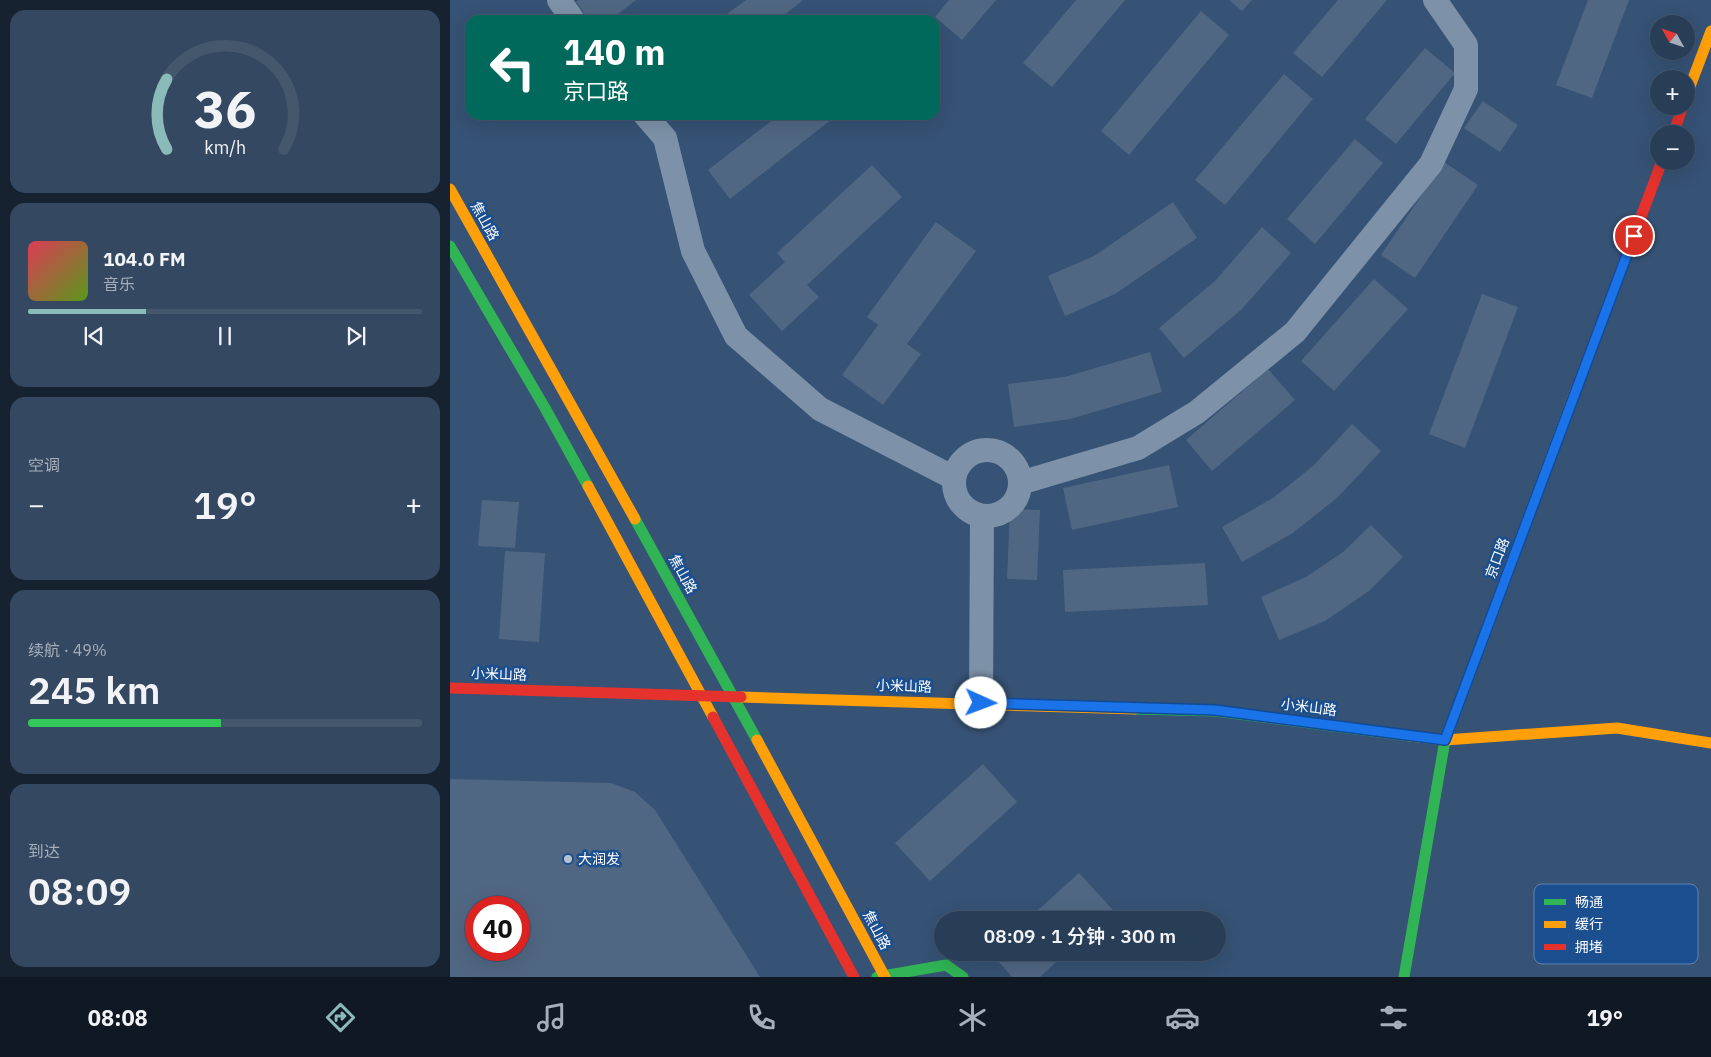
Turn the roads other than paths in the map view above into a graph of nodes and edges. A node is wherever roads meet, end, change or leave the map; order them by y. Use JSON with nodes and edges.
{"nodes":[{"id":1,"x":559,"y":0,"type":"edge"},
{"id":2,"x":1435,"y":0,"type":"edge"},
{"id":3,"x":570,"y":15,"type":"edge"},
{"id":4,"x":1711,"y":31,"type":"edge"},
{"id":5,"x":1695,"y":73,"type":"edge"},
{"id":6,"x":649,"y":120,"type":"edge"},
{"id":7,"x":1659,"y":170,"type":"edge"},
{"id":8,"x":450,"y":189,"type":"edge"},
{"id":9,"x":450,"y":246,"type":"edge"},
{"id":10,"x":954,"y":478,"type":"junction"},
{"id":11,"x":1020,"y":483,"type":"junction"},
{"id":12,"x":982,"y":516,"type":"junction"},
{"id":13,"x":450,"y":688,"type":"edge"},
{"id":14,"x":700,"y":694,"type":"junction"},
{"id":15,"x":733,"y":695,"type":"junction"},
{"id":16,"x":981,"y":703,"type":"junction"},
{"id":17,"x":1445,"y":740,"type":"junction"},
{"id":18,"x":1711,"y":742,"type":"edge"},
{"id":19,"x":854,"y":977,"type":"edge"},
{"id":20,"x":882,"y":977,"type":"edge"},
{"id":21,"x":963,"y":977,"type":"edge"},
{"id":22,"x":1404,"y":977,"type":"edge"}],
"edges":[{"from":1,"to":3,"type":"street"},
{"from":2,"to":11,"type":"street"},
{"from":4,"to":5,"type":"street"},
{"from":6,"to":10,"type":"street"},
{"from":7,"to":17,"type":"street","name":"京口路"},
{"from":8,"to":15,"type":"street","name":"焦山路"},
{"from":9,"to":14,"type":"street"},
{"from":10,"to":11,"type":"street"},
{"from":10,"to":12,"type":"street"},
{"from":11,"to":12,"type":"street"},
{"from":12,"to":16,"type":"street"},
{"from":13,"to":14,"type":"street","name":"小米山路"},
{"from":14,"to":15,"type":"street","name":"小米山路"},
{"from":14,"to":19,"type":"street"},
{"from":15,"to":16,"type":"street","name":"小米山路"},
{"from":15,"to":20,"type":"street","name":"焦山路"},
{"from":16,"to":17,"type":"street","name":"小米山路"},
{"from":17,"to":18,"type":"street","name":"小米山路"},
{"from":17,"to":22,"type":"street","name":"京口路"},
{"from":20,"to":21,"type":"street"}]}
